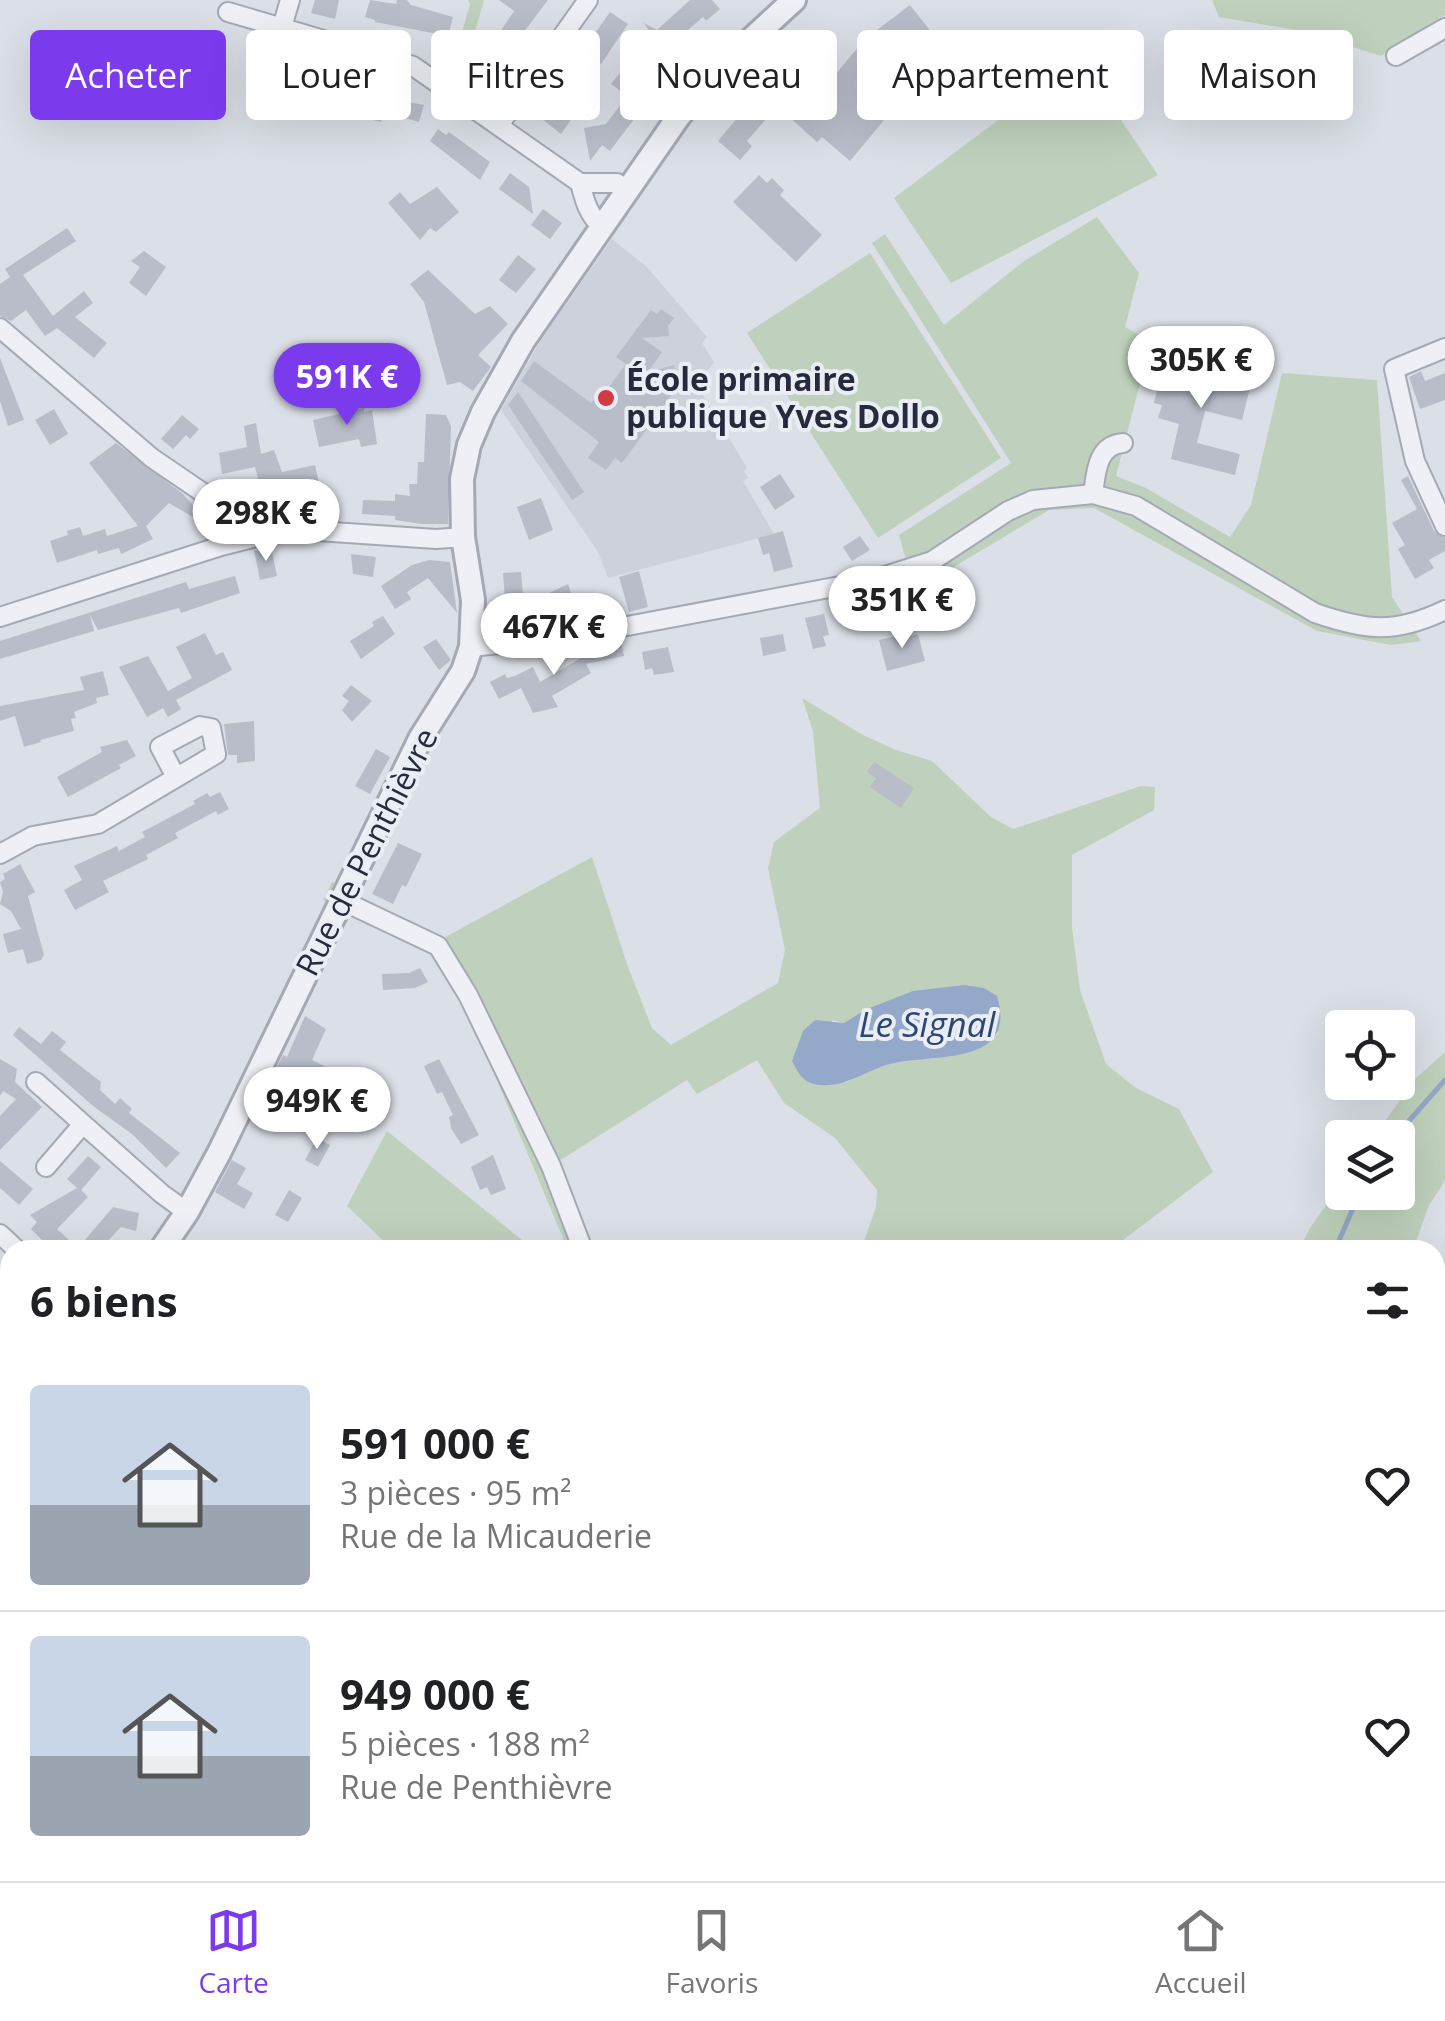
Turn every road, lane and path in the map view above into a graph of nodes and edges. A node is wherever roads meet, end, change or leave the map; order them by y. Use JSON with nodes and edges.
{"nodes":[{"id":1,"x":290,"y":0,"type":"edge"},
{"id":2,"x":588,"y":0,"type":"edge"},
{"id":3,"x":794,"y":0,"type":"edge"},
{"id":4,"x":228,"y":12,"type":"dead end"},
{"id":5,"x":282,"y":27,"type":"junction"},
{"id":6,"x":1445,"y":28,"type":"edge"},
{"id":7,"x":1396,"y":56,"type":"dead end"},
{"id":8,"x":499,"y":125,"type":"junction"},
{"id":9,"x":580,"y":183,"type":"junction"},
{"id":10,"x":626,"y":190,"type":"junction"},
{"id":11,"x":602,"y":226,"type":"junction"},
{"id":12,"x":0,"y":328,"type":"edge"},
{"id":13,"x":1445,"y":348,"type":"edge"},
{"id":14,"x":1123,"y":443,"type":"dead end"},
{"id":15,"x":1093,"y":494,"type":"junction"},
{"id":16,"x":1445,"y":526,"type":"edge"},
{"id":17,"x":251,"y":537,"type":"junction"},
{"id":18,"x":463,"y":537,"type":"junction"},
{"id":19,"x":1445,"y":610,"type":"edge"},
{"id":20,"x":0,"y":617,"type":"edge"},
{"id":21,"x":471,"y":647,"type":"junction"},
{"id":22,"x":176,"y":778,"type":"dead end"},
{"id":23,"x":0,"y":854,"type":"edge"},
{"id":24,"x":340,"y":900,"type":"junction"},
{"id":25,"x":36,"y":1082,"type":"dead end"},
{"id":26,"x":83,"y":1124,"type":"junction"},
{"id":27,"x":46,"y":1167,"type":"dead end"},
{"id":28,"x":187,"y":1212,"type":"junction"},
{"id":29,"x":168,"y":1240,"type":"edge"},
{"id":30,"x":579,"y":1240,"type":"edge"}],
"edges":[{"from":1,"to":5,"type":"street"},
{"from":2,"to":8,"type":"street"},
{"from":3,"to":10,"type":"street","name":"Rue de Penthièvre"},
{"from":4,"to":5,"type":"street"},
{"from":5,"to":8,"type":"street"},
{"from":6,"to":7,"type":"street"},
{"from":8,"to":9,"type":"street"},
{"from":9,"to":10,"type":"street"},
{"from":9,"to":11,"type":"street"},
{"from":10,"to":11,"type":"street","name":"Rue de Penthièvre"},
{"from":11,"to":18,"type":"street","name":"Rue de Penthièvre"},
{"from":12,"to":17,"type":"street"},
{"from":13,"to":16,"type":"street"},
{"from":14,"to":15,"type":"street"},
{"from":15,"to":19,"type":"street"},
{"from":15,"to":21,"type":"street"},
{"from":17,"to":18,"type":"street"},
{"from":17,"to":20,"type":"street"},
{"from":18,"to":21,"type":"street","name":"Rue de Penthièvre"},
{"from":21,"to":24,"type":"street","name":"Rue de Penthièvre"},
{"from":22,"to":23,"type":"street"},
{"from":24,"to":28,"type":"street","name":"Rue de Penthièvre"},
{"from":24,"to":30,"type":"street"},
{"from":25,"to":26,"type":"street"},
{"from":26,"to":27,"type":"street"},
{"from":26,"to":28,"type":"street"},
{"from":28,"to":29,"type":"street","name":"Rue de Penthièvre"}]}
